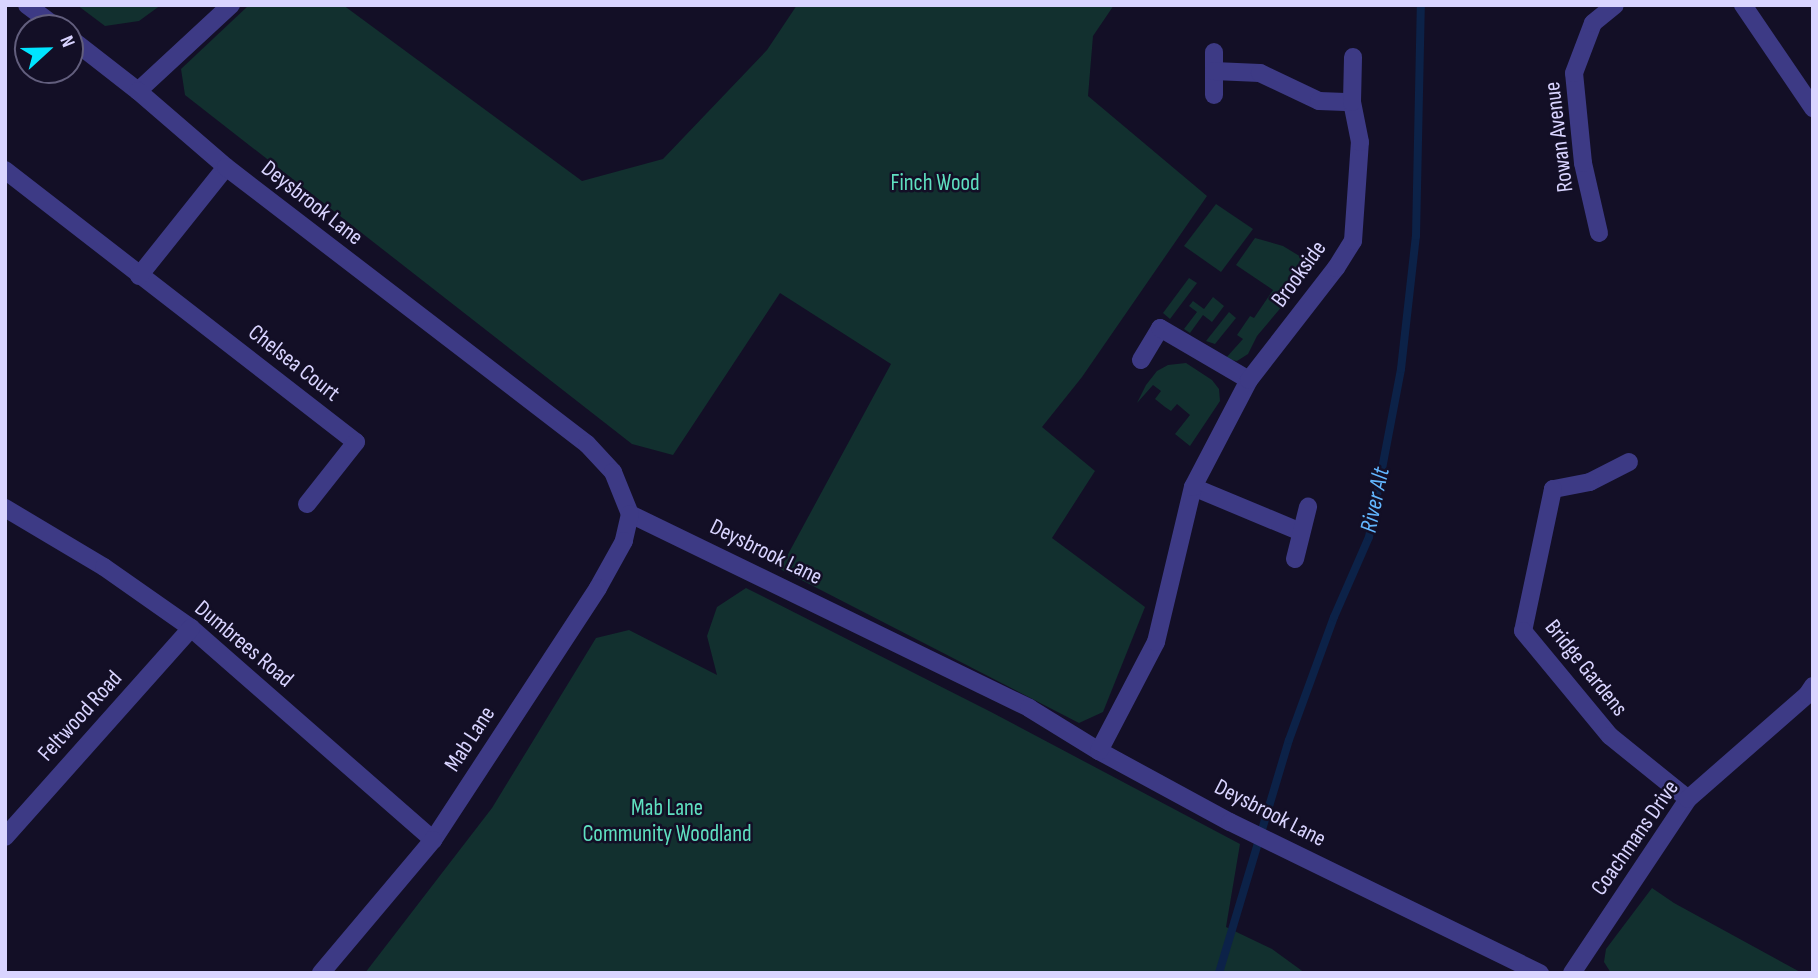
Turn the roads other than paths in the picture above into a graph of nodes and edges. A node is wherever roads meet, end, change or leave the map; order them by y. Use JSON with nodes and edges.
{"nodes":[{"id":1,"x":231,"y":5,"type":"edge"},
{"id":2,"x":1615,"y":5,"type":"edge"},
{"id":3,"x":1743,"y":5,"type":"edge"},
{"id":4,"x":84,"y":49,"type":"edge"},
{"id":5,"x":1214,"y":52,"type":"dead end"},
{"id":6,"x":1353,"y":57,"type":"dead end"},
{"id":7,"x":1214,"y":71,"type":"junction"},
{"id":8,"x":1807,"y":85,"type":"edge"},
{"id":9,"x":138,"y":90,"type":"junction"},
{"id":10,"x":1214,"y":95,"type":"dead end"},
{"id":11,"x":1352,"y":102,"type":"junction"},
{"id":12,"x":1813,"y":108,"type":"edge"},
{"id":13,"x":226,"y":167,"type":"junction"},
{"id":14,"x":5,"y":170,"type":"edge"},
{"id":15,"x":1599,"y":233,"type":"dead end"},
{"id":16,"x":139,"y":276,"type":"junction"},
{"id":17,"x":1141,"y":360,"type":"dead end"},
{"id":18,"x":1249,"y":380,"type":"junction"},
{"id":19,"x":1629,"y":462,"type":"dead end"},
{"id":20,"x":1193,"y":487,"type":"junction"},
{"id":21,"x":307,"y":504,"type":"dead end"},
{"id":22,"x":1308,"y":507,"type":"dead end"},
{"id":23,"x":5,"y":508,"type":"edge"},
{"id":24,"x":630,"y":514,"type":"junction"},
{"id":25,"x":1301,"y":532,"type":"junction"},
{"id":26,"x":1295,"y":559,"type":"dead end"},
{"id":27,"x":191,"y":628,"type":"junction"},
{"id":28,"x":1813,"y":687,"type":"edge"},
{"id":29,"x":1099,"y":751,"type":"junction"},
{"id":30,"x":1688,"y":799,"type":"junction"},
{"id":31,"x":5,"y":837,"type":"edge"},
{"id":32,"x":433,"y":840,"type":"junction"},
{"id":33,"x":321,"y":973,"type":"edge"},
{"id":34,"x":1540,"y":973,"type":"edge"},
{"id":35,"x":1572,"y":973,"type":"edge"}],
"edges":[{"from":1,"to":9,"type":"street"},
{"from":2,"to":15,"type":"street","name":"Rowan Avenue"},
{"from":3,"to":8,"type":"street"},
{"from":4,"to":9,"type":"street","name":"Deysbrook Lane"},
{"from":5,"to":7,"type":"street"},
{"from":6,"to":11,"type":"street","name":"Brookside"},
{"from":7,"to":10,"type":"street"},
{"from":7,"to":11,"type":"street"},
{"from":8,"to":12,"type":"street"},
{"from":9,"to":13,"type":"street","name":"Deysbrook Lane"},
{"from":11,"to":18,"type":"street","name":"Brookside"},
{"from":13,"to":16,"type":"street"},
{"from":13,"to":24,"type":"street","name":"Deysbrook Lane"},
{"from":14,"to":16,"type":"street","name":"Chelsea Court"},
{"from":16,"to":21,"type":"street","name":"Chelsea Court"},
{"from":17,"to":18,"type":"street"},
{"from":18,"to":20,"type":"street","name":"Brookside"},
{"from":19,"to":30,"type":"street","name":"Bridge Gardens"},
{"from":20,"to":25,"type":"street"},
{"from":20,"to":29,"type":"street","name":"Brookside"},
{"from":22,"to":25,"type":"street"},
{"from":23,"to":27,"type":"street","name":"Dumbrees Road"},
{"from":24,"to":29,"type":"street","name":"Deysbrook Lane"},
{"from":24,"to":32,"type":"street","name":"Mab Lane"},
{"from":25,"to":26,"type":"street"},
{"from":27,"to":31,"type":"street","name":"Feltwood Road"},
{"from":27,"to":32,"type":"street","name":"Dumbrees Road"},
{"from":28,"to":30,"type":"street","name":"Coachmans Drive"},
{"from":29,"to":34,"type":"street","name":"Deysbrook Lane"},
{"from":30,"to":35,"type":"street","name":"Coachmans Drive"},
{"from":32,"to":33,"type":"street","name":"Mab Lane"}]}
